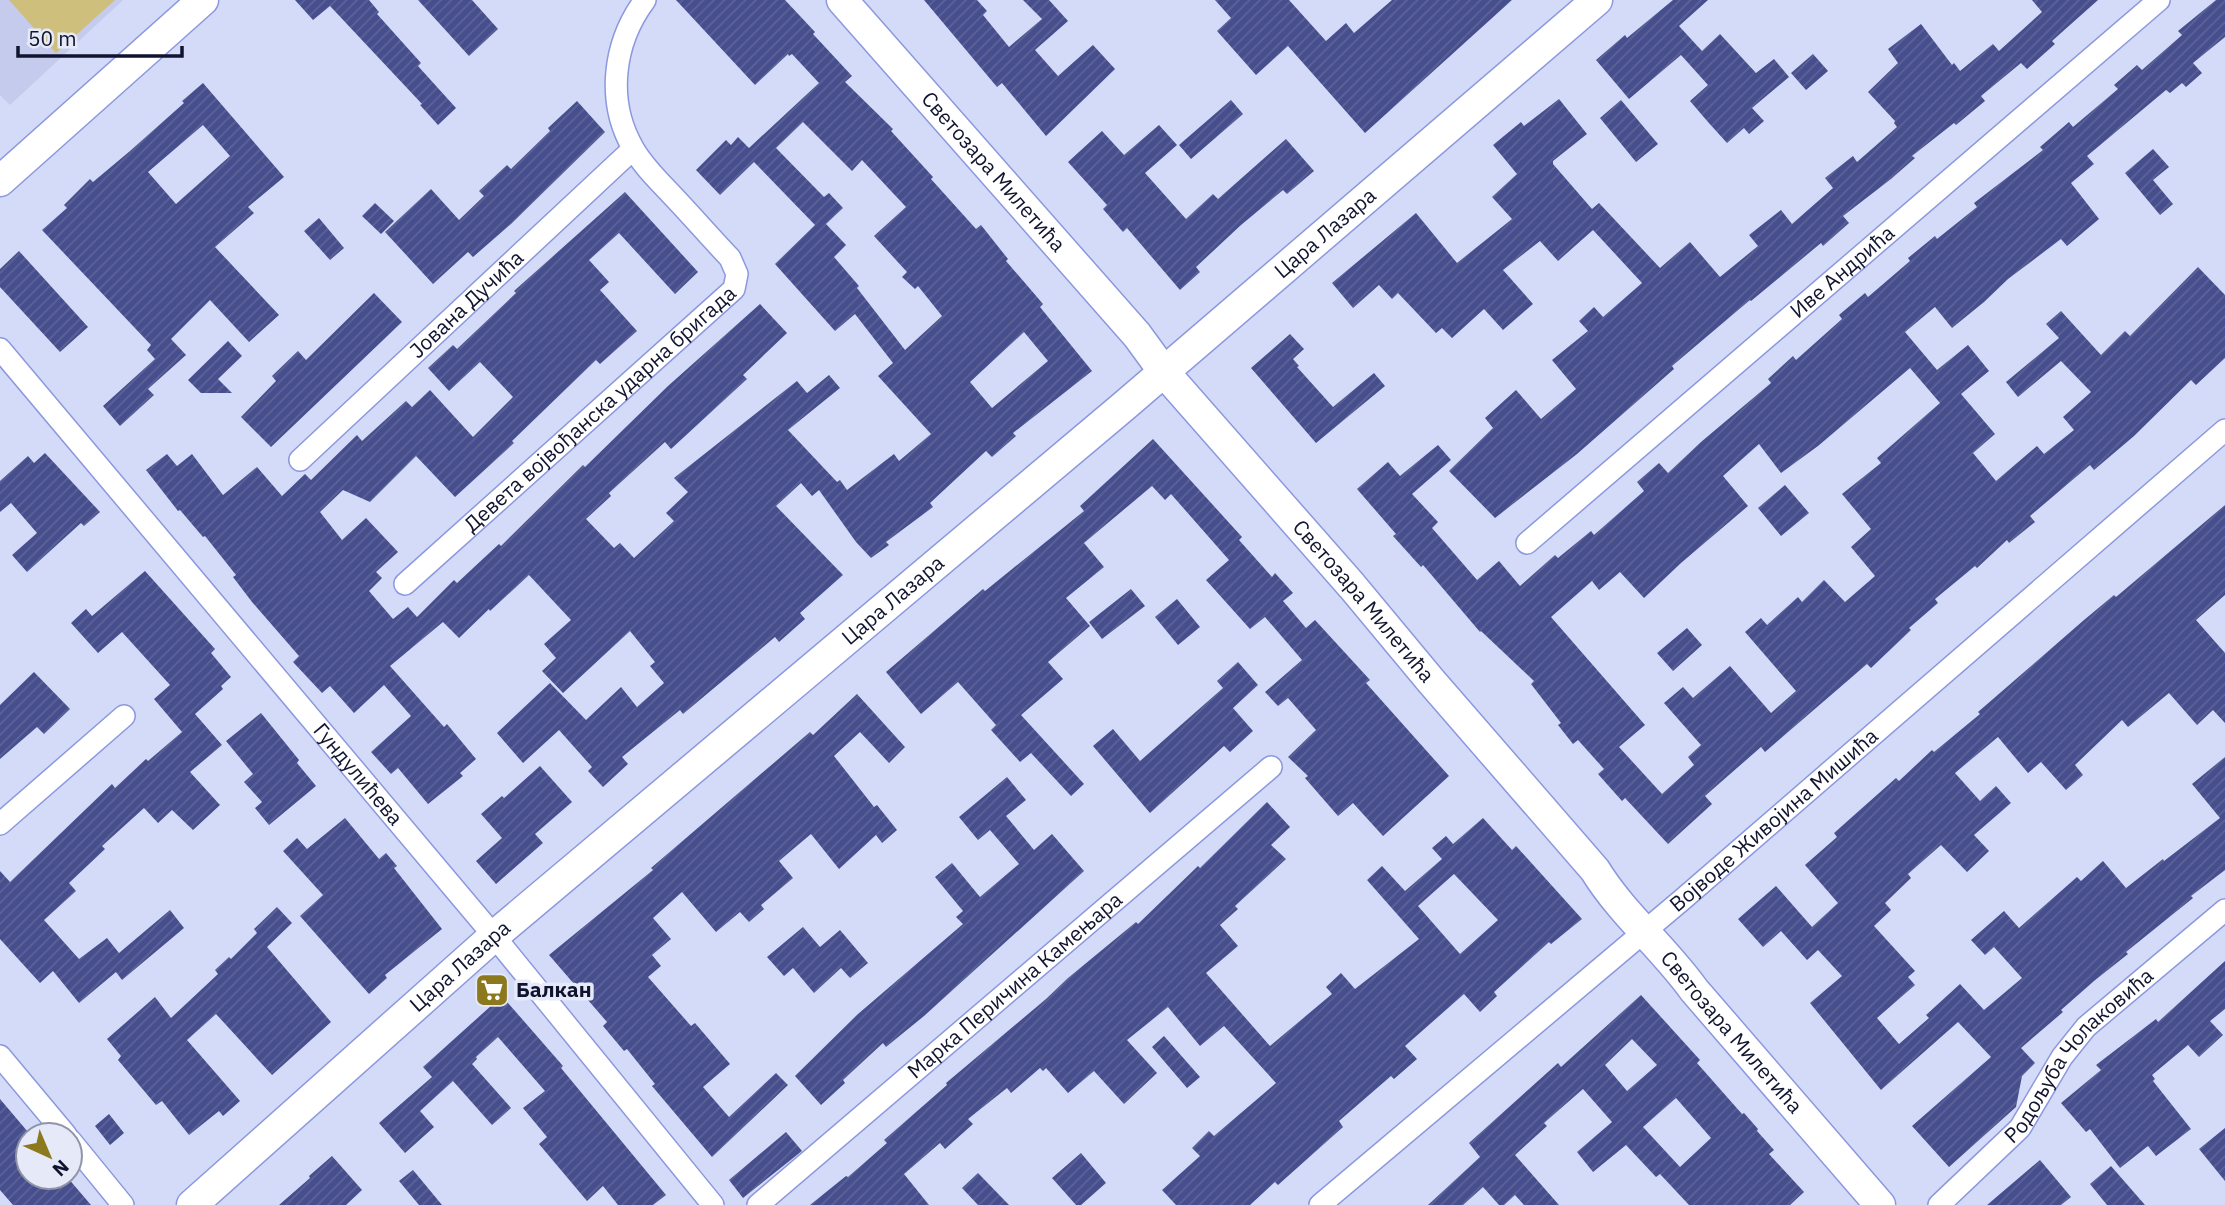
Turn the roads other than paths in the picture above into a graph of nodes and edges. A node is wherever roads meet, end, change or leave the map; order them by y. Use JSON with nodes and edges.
{"nodes":[{"id":1,"x":203,"y":0,"type":"edge"},
{"id":2,"x":645,"y":0,"type":"edge"},
{"id":3,"x":842,"y":0,"type":"edge"},
{"id":4,"x":1597,"y":0,"type":"edge"},
{"id":5,"x":2159,"y":0,"type":"edge"},
{"id":6,"x":633,"y":149,"type":"junction"},
{"id":7,"x":0,"y":181,"type":"edge"},
{"id":8,"x":0,"y":349,"type":"edge"},
{"id":9,"x":1164,"y":372,"type":"junction"},
{"id":10,"x":2225,"y":430,"type":"edge"},
{"id":11,"x":300,"y":460,"type":"dead end"},
{"id":12,"x":1527,"y":543,"type":"dead end"},
{"id":13,"x":405,"y":584,"type":"dead end"},
{"id":14,"x":124,"y":716,"type":"dead end"},
{"id":15,"x":1271,"y":767,"type":"dead end"},
{"id":16,"x":0,"y":824,"type":"edge"},
{"id":17,"x":2225,"y":910,"type":"edge"},
{"id":18,"x":1644,"y":932,"type":"junction"},
{"id":19,"x":494,"y":936,"type":"junction"},
{"id":20,"x":0,"y":1056,"type":"edge"},
{"id":21,"x":54,"y":1121,"type":"edge"},
{"id":22,"x":84,"y":1157,"type":"edge"},
{"id":23,"x":123,"y":1205,"type":"edge"},
{"id":24,"x":192,"y":1205,"type":"edge"},
{"id":25,"x":713,"y":1205,"type":"edge"},
{"id":26,"x":758,"y":1205,"type":"edge"},
{"id":27,"x":1320,"y":1205,"type":"edge"},
{"id":28,"x":1880,"y":1205,"type":"edge"},
{"id":29,"x":1939,"y":1205,"type":"edge"}],
"edges":[{"from":1,"to":7,"type":"main road"},
{"from":2,"to":6,"type":"street","name":"Девета војвођанска ударна бригада"},
{"from":3,"to":9,"type":"main road","name":"Светозара Милетића"},
{"from":4,"to":9,"type":"main road","name":"Цара Лазара"},
{"from":5,"to":12,"type":"street","name":"Иве Андрића"},
{"from":6,"to":11,"type":"street","name":"Јована Дучића"},
{"from":6,"to":13,"type":"street","name":"Девета војвођанска ударна бригада"},
{"from":8,"to":19,"type":"street","name":"Гундулићева"},
{"from":9,"to":18,"type":"main road","name":"Светозара Милетића"},
{"from":9,"to":19,"type":"main road","name":"Цара Лазара"},
{"from":10,"to":18,"type":"street","name":"Војводе Живојина Мишића"},
{"from":14,"to":16,"type":"street"},
{"from":15,"to":26,"type":"street","name":"Марка Перичина Камењара"},
{"from":17,"to":29,"type":"street","name":"Родољуба Чолаковића"},
{"from":18,"to":27,"type":"street","name":"Војводе Живојина Мишића"},
{"from":18,"to":28,"type":"main road","name":"Светозара Милетића"},
{"from":19,"to":24,"type":"main road","name":"Цара Лазара"},
{"from":19,"to":25,"type":"street","name":"Гундулићева"},
{"from":20,"to":21,"type":"street"},
{"from":22,"to":23,"type":"street"}]}
